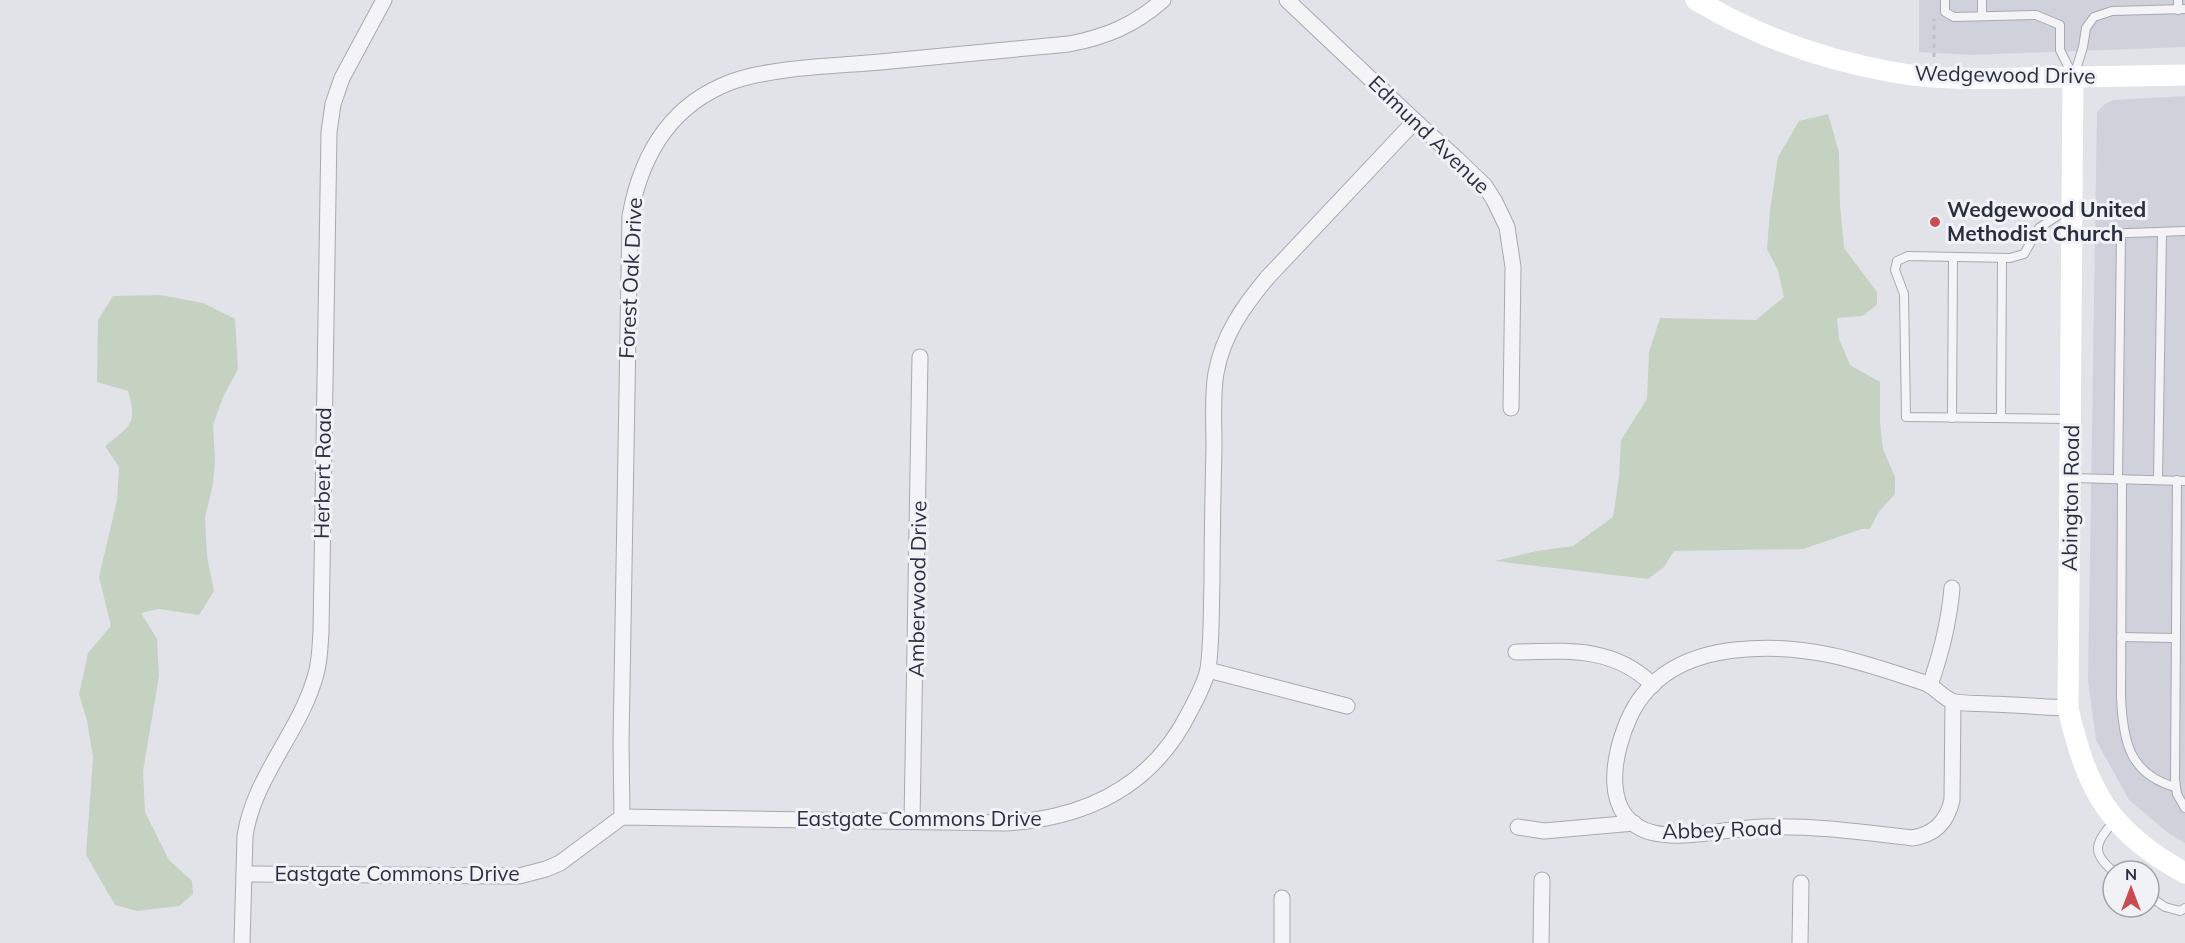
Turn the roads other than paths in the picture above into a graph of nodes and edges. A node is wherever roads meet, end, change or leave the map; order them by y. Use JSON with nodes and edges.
{"nodes":[{"id":1,"x":384,"y":0,"type":"edge"},
{"id":2,"x":1163,"y":0,"type":"edge"},
{"id":3,"x":1287,"y":0,"type":"edge"},
{"id":4,"x":1696,"y":0,"type":"edge"},
{"id":5,"x":1945,"y":0,"type":"edge"},
{"id":6,"x":1982,"y":0,"type":"edge"},
{"id":7,"x":2178,"y":0,"type":"edge"},
{"id":8,"x":2182,"y":10,"type":"edge"},
{"id":9,"x":1982,"y":16,"type":"junction"},
{"id":10,"x":2185,"y":75,"type":"edge"},
{"id":11,"x":2073,"y":77,"type":"junction"},
{"id":12,"x":1415,"y":122,"type":"junction"},
{"id":13,"x":2072,"y":205,"type":"junction"},
{"id":14,"x":2185,"y":231,"type":"edge"},
{"id":15,"x":2162,"y":232,"type":"junction"},
{"id":16,"x":2121,"y":233,"type":"junction"},
{"id":17,"x":2074,"y":235,"type":"junction"},
{"id":18,"x":1953,"y":257,"type":"junction"},
{"id":19,"x":2002,"y":258,"type":"junction"},
{"id":20,"x":920,"y":357,"type":"dead end"},
{"id":21,"x":1511,"y":408,"type":"dead end"},
{"id":22,"x":1952,"y":418,"type":"junction"},
{"id":23,"x":2001,"y":418,"type":"junction"},
{"id":24,"x":2072,"y":419,"type":"junction"},
{"id":25,"x":2071,"y":478,"type":"junction"},
{"id":26,"x":2120,"y":479,"type":"junction"},
{"id":27,"x":2158,"y":480,"type":"junction"},
{"id":28,"x":2181,"y":481,"type":"edge"},
{"id":29,"x":1952,"y":588,"type":"dead end"},
{"id":30,"x":2121,"y":637,"type":"junction"},
{"id":31,"x":2175,"y":638,"type":"junction"},
{"id":32,"x":1516,"y":652,"type":"dead end"},
{"id":33,"x":1208,"y":670,"type":"junction"},
{"id":34,"x":1653,"y":685,"type":"junction"},
{"id":35,"x":1930,"y":685,"type":"junction"},
{"id":36,"x":1953,"y":702,"type":"junction"},
{"id":37,"x":1347,"y":705,"type":"dead end"},
{"id":38,"x":2068,"y":708,"type":"junction"},
{"id":39,"x":2175,"y":788,"type":"junction"},
{"id":40,"x":2185,"y":808,"type":"edge"},
{"id":41,"x":622,"y":817,"type":"junction"},
{"id":42,"x":2116,"y":819,"type":"junction"},
{"id":43,"x":912,"y":821,"type":"junction"},
{"id":44,"x":1634,"y":823,"type":"junction"},
{"id":45,"x":1518,"y":827,"type":"dead end"},
{"id":46,"x":2101,"y":859,"type":"edge"},
{"id":47,"x":2185,"y":873,"type":"edge"},
{"id":48,"x":245,"y":874,"type":"junction"},
{"id":49,"x":1542,"y":880,"type":"dead end"},
{"id":50,"x":1801,"y":883,"type":"dead end"},
{"id":51,"x":1282,"y":898,"type":"dead end"},
{"id":52,"x":2161,"y":904,"type":"edge"},
{"id":53,"x":2185,"y":908,"type":"edge"},
{"id":54,"x":242,"y":943,"type":"edge"},
{"id":55,"x":1282,"y":943,"type":"edge"},
{"id":56,"x":1541,"y":943,"type":"edge"},
{"id":57,"x":1800,"y":943,"type":"edge"}],
"edges":[{"from":1,"to":48,"type":"street","name":"Herbert Road"},
{"from":2,"to":41,"type":"street","name":"Forest Oak Drive"},
{"from":3,"to":12,"type":"street","name":"Edmund Avenue"},
{"from":4,"to":11,"type":"street","name":"Wedgewood Drive"},
{"from":5,"to":9,"type":"lane"},
{"from":6,"to":9,"type":"lane"},
{"from":7,"to":8,"type":"lane"},
{"from":8,"to":11,"type":"lane"},
{"from":9,"to":11,"type":"lane"},
{"from":10,"to":11,"type":"street","name":"Wedgewood Drive"},
{"from":11,"to":13,"type":"street","name":"Abington Road"},
{"from":12,"to":21,"type":"street","name":"Edmund Avenue"},
{"from":12,"to":33,"type":"street","name":"Eastgate Commons Drive"},
{"from":13,"to":17,"type":"street","name":"Abington Road"},
{"from":13,"to":19,"type":"lane"},
{"from":14,"to":15,"type":"lane"},
{"from":15,"to":16,"type":"lane"},
{"from":15,"to":27,"type":"lane"},
{"from":16,"to":17,"type":"lane"},
{"from":16,"to":26,"type":"lane"},
{"from":17,"to":24,"type":"street","name":"Abington Road"},
{"from":18,"to":19,"type":"lane"},
{"from":18,"to":22,"type":"lane"},
{"from":18,"to":22,"type":"lane"},
{"from":19,"to":23,"type":"lane"},
{"from":20,"to":43,"type":"street","name":"Amberwood Drive"},
{"from":22,"to":23,"type":"lane"},
{"from":23,"to":24,"type":"lane"},
{"from":24,"to":25,"type":"street","name":"Abington Road"},
{"from":25,"to":26,"type":"lane"},
{"from":25,"to":38,"type":"street","name":"Abington Road"},
{"from":26,"to":27,"type":"lane"},
{"from":26,"to":30,"type":"lane"},
{"from":27,"to":28,"type":"lane"},
{"from":28,"to":31,"type":"lane"},
{"from":29,"to":35,"type":"street"},
{"from":30,"to":31,"type":"lane"},
{"from":30,"to":39,"type":"lane"},
{"from":31,"to":39,"type":"lane"},
{"from":32,"to":34,"type":"street"},
{"from":33,"to":37,"type":"street"},
{"from":33,"to":43,"type":"street","name":"Eastgate Commons Drive"},
{"from":34,"to":35,"type":"street","name":"Abbey Road"},
{"from":34,"to":44,"type":"street","name":"Abbey Road"},
{"from":35,"to":36,"type":"street","name":"Abbey Road"},
{"from":36,"to":38,"type":"street"},
{"from":36,"to":44,"type":"street","name":"Abbey Road"},
{"from":38,"to":42,"type":"street","name":"Abington Road"},
{"from":39,"to":40,"type":"lane"},
{"from":41,"to":43,"type":"street","name":"Eastgate Commons Drive"},
{"from":41,"to":48,"type":"street","name":"Eastgate Commons Drive"},
{"from":42,"to":46,"type":"lane"},
{"from":42,"to":47,"type":"street","name":"Abington Road"},
{"from":44,"to":45,"type":"street"},
{"from":48,"to":54,"type":"street","name":"Herbert Road"},
{"from":49,"to":56,"type":"street"},
{"from":50,"to":57,"type":"street"},
{"from":51,"to":55,"type":"street"},
{"from":52,"to":53,"type":"lane"}]}
